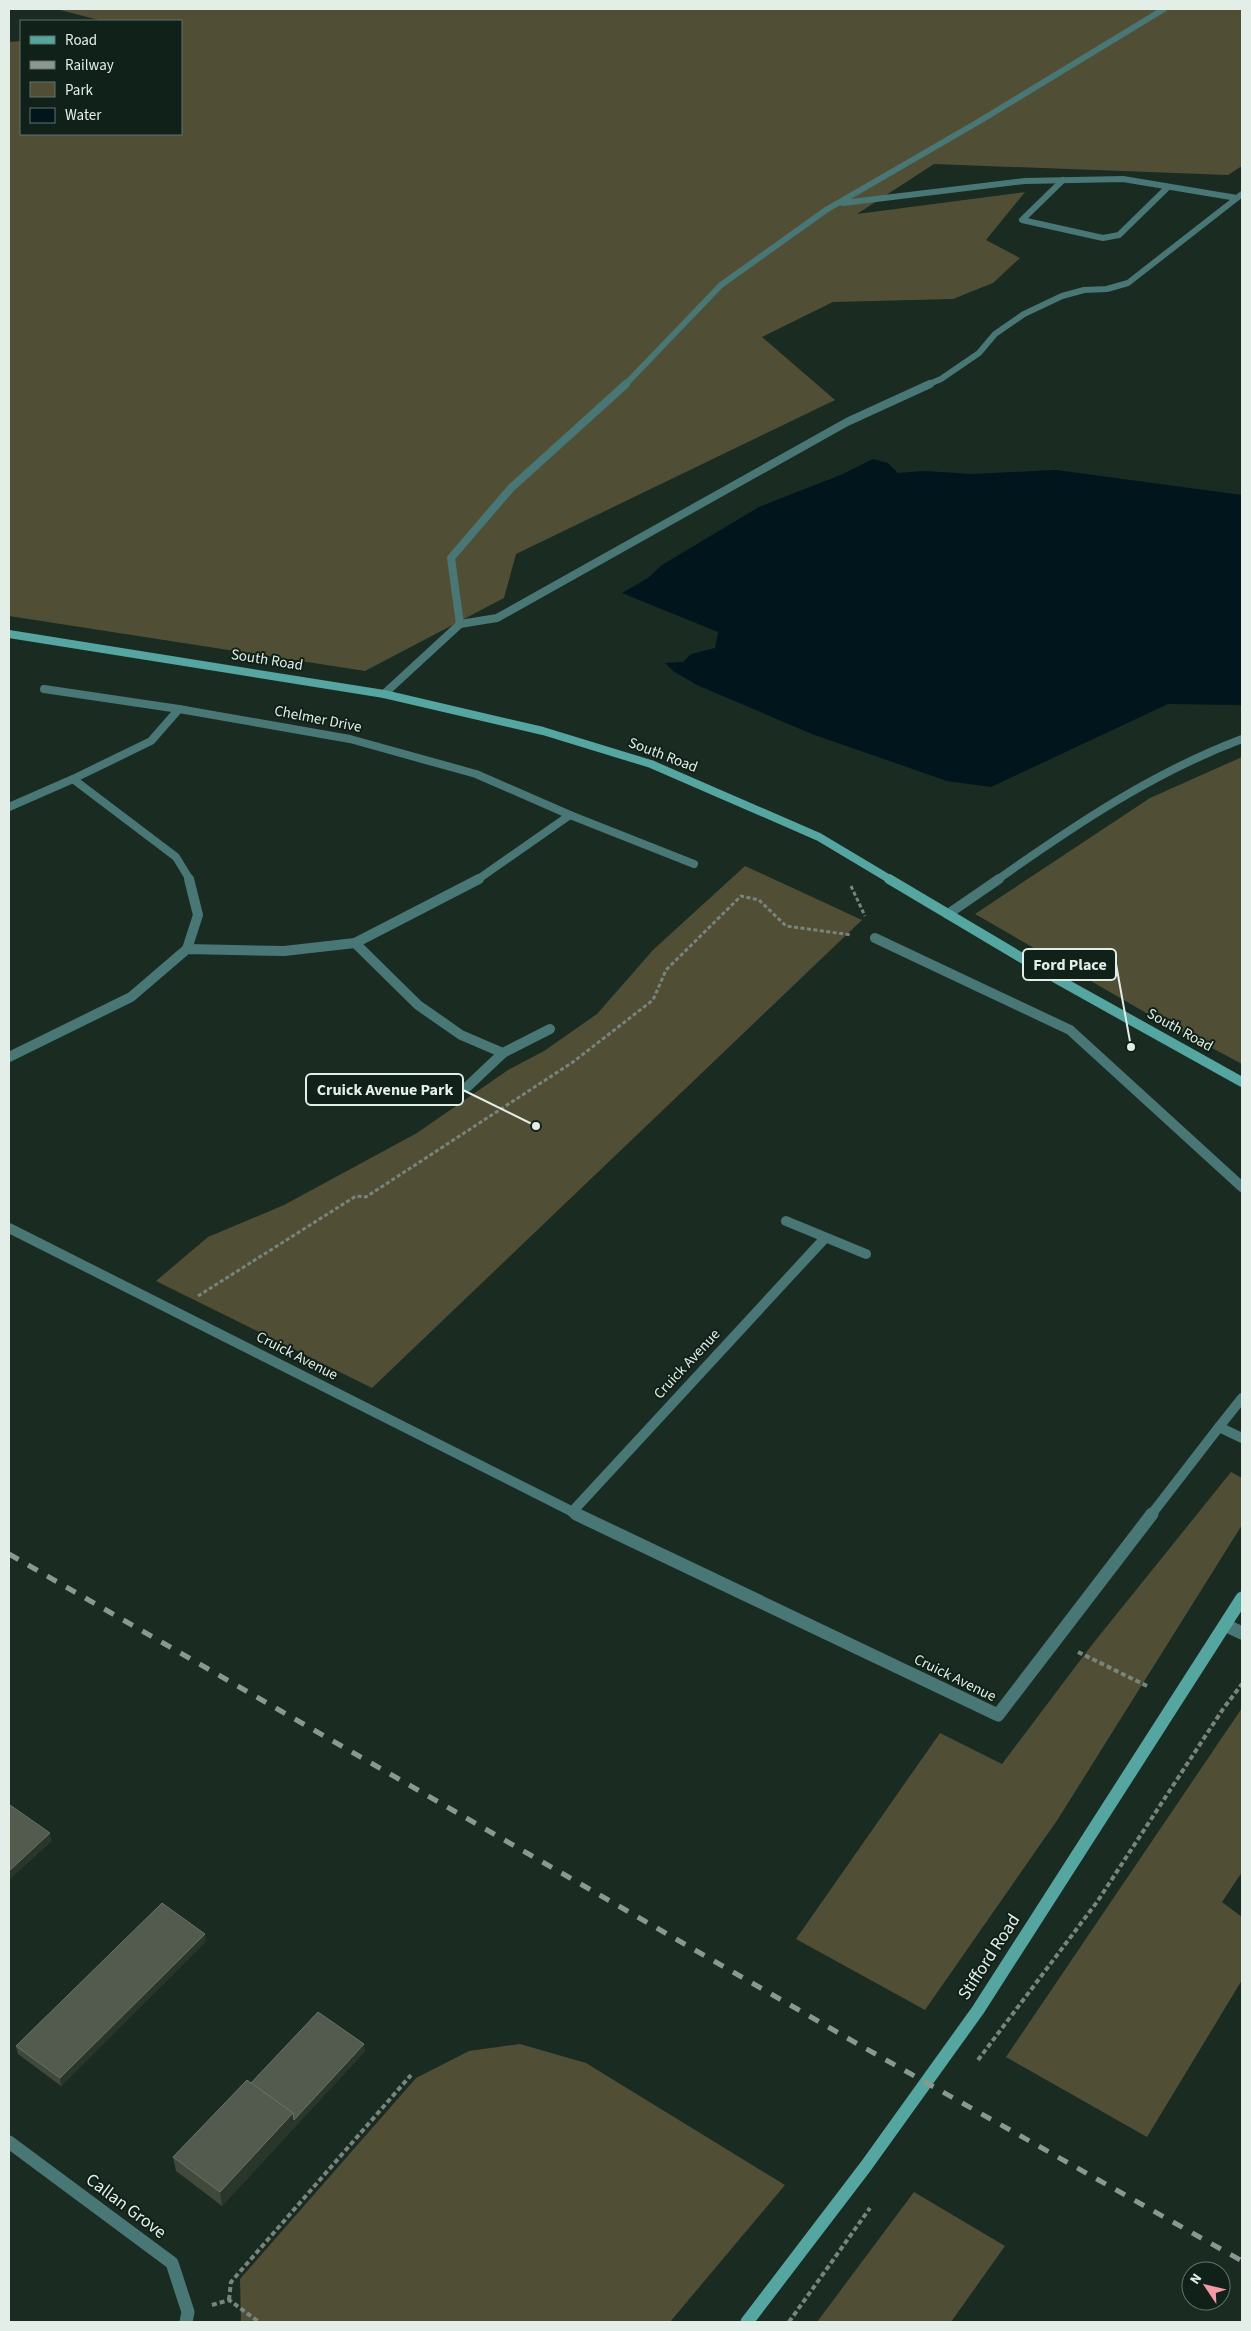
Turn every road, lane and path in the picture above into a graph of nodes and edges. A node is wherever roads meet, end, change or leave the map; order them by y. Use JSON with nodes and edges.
{"nodes":[{"id":1,"x":1164,"y":9,"type":"edge"},
{"id":2,"x":1063,"y":180,"type":"junction"},
{"id":3,"x":1168,"y":187,"type":"junction"},
{"id":4,"x":1240,"y":196,"type":"edge"},
{"id":5,"x":837,"y":204,"type":"junction"},
{"id":6,"x":460,"y":624,"type":"junction"},
{"id":7,"x":9,"y":634,"type":"edge"},
{"id":8,"x":44,"y":689,"type":"dead end"},
{"id":9,"x":384,"y":694,"type":"junction"},
{"id":10,"x":179,"y":709,"type":"junction"},
{"id":11,"x":1242,"y":738,"type":"edge"},
{"id":12,"x":73,"y":779,"type":"junction"},
{"id":13,"x":9,"y":807,"type":"edge"},
{"id":14,"x":570,"y":815,"type":"junction"},
{"id":15,"x":694,"y":864,"type":"dead end"},
{"id":16,"x":948,"y":914,"type":"junction"},
{"id":17,"x":875,"y":938,"type":"joint"},
{"id":18,"x":355,"y":943,"type":"junction"},
{"id":19,"x":187,"y":949,"type":"junction"},
{"id":20,"x":550,"y":1029,"type":"dead end"},
{"id":21,"x":503,"y":1053,"type":"junction"},
{"id":22,"x":9,"y":1057,"type":"edge"},
{"id":23,"x":1242,"y":1082,"type":"edge"},
{"id":24,"x":467,"y":1086,"type":"dead end"},
{"id":25,"x":1242,"y":1187,"type":"edge"},
{"id":26,"x":786,"y":1222,"type":"dead end"},
{"id":27,"x":9,"y":1228,"type":"edge"},
{"id":28,"x":825,"y":1238,"type":"junction"},
{"id":29,"x":866,"y":1254,"type":"dead end"},
{"id":30,"x":174,"y":1311,"type":"junction"},
{"id":31,"x":1242,"y":1398,"type":"edge"},
{"id":32,"x":1219,"y":1427,"type":"junction"},
{"id":33,"x":1242,"y":1438,"type":"edge"},
{"id":34,"x":572,"y":1512,"type":"junction"},
{"id":35,"x":1242,"y":1598,"type":"edge"},
{"id":36,"x":1225,"y":1625,"type":"junction"},
{"id":37,"x":1242,"y":1633,"type":"edge"},
{"id":38,"x":1078,"y":1652,"type":"dead end"},
{"id":39,"x":1242,"y":1684,"type":"edge"},
{"id":40,"x":1147,"y":1686,"type":"dead end"},
{"id":41,"x":1003,"y":2025,"type":"dead end"},
{"id":42,"x":411,"y":2075,"type":"dead end"},
{"id":43,"x":9,"y":2142,"type":"edge"},
{"id":44,"x":873,"y":2204,"type":"dead end"},
{"id":45,"x":228,"y":2300,"type":"junction"},
{"id":46,"x":187,"y":2317,"type":"edge"},
{"id":47,"x":259,"y":2322,"type":"edge"},
{"id":48,"x":747,"y":2322,"type":"edge"},
{"id":49,"x":789,"y":2322,"type":"edge"}],
"edges":[{"from":1,"to":5,"type":"street"},
{"from":2,"to":3,"type":"street"},
{"from":2,"to":3,"type":"street"},
{"from":2,"to":5,"type":"street"},
{"from":3,"to":4,"type":"street"},
{"from":4,"to":6,"type":"street"},
{"from":5,"to":6,"type":"street"},
{"from":6,"to":9,"type":"street"},
{"from":7,"to":9,"type":"main road","name":"South Road"},
{"from":8,"to":10,"type":"street","name":"Chelmer Drive"},
{"from":9,"to":16,"type":"main road","name":"South Road"},
{"from":10,"to":12,"type":"street"},
{"from":10,"to":14,"type":"street","name":"Chelmer Drive"},
{"from":11,"to":16,"type":"street"},
{"from":12,"to":13,"type":"street"},
{"from":12,"to":19,"type":"street"},
{"from":14,"to":15,"type":"street","name":"Chelmer Drive"},
{"from":14,"to":18,"type":"street"},
{"from":16,"to":23,"type":"main road","name":"South Road"},
{"from":17,"to":25,"type":"street"},
{"from":17,"to":30,"type":"path"},
{"from":18,"to":19,"type":"street"},
{"from":18,"to":21,"type":"street"},
{"from":19,"to":22,"type":"street"},
{"from":20,"to":21,"type":"street"},
{"from":21,"to":24,"type":"street"},
{"from":26,"to":28,"type":"street"},
{"from":27,"to":30,"type":"street","name":"Cruick Avenue"},
{"from":28,"to":29,"type":"street"},
{"from":28,"to":34,"type":"street","name":"Cruick Avenue"},
{"from":30,"to":34,"type":"street","name":"Cruick Avenue"},
{"from":31,"to":32,"type":"street"},
{"from":32,"to":33,"type":"street"},
{"from":32,"to":34,"type":"street","name":"Cruick Avenue"},
{"from":35,"to":36,"type":"main road","name":"Stifford Road"},
{"from":36,"to":37,"type":"street"},
{"from":36,"to":48,"type":"main road","name":"Stifford Road"},
{"from":38,"to":40,"type":"path"},
{"from":39,"to":41,"type":"path"},
{"from":42,"to":45,"type":"path"},
{"from":43,"to":46,"type":"street","name":"Callan Grove"},
{"from":44,"to":49,"type":"path"},
{"from":45,"to":46,"type":"path"},
{"from":45,"to":47,"type":"path"}]}
